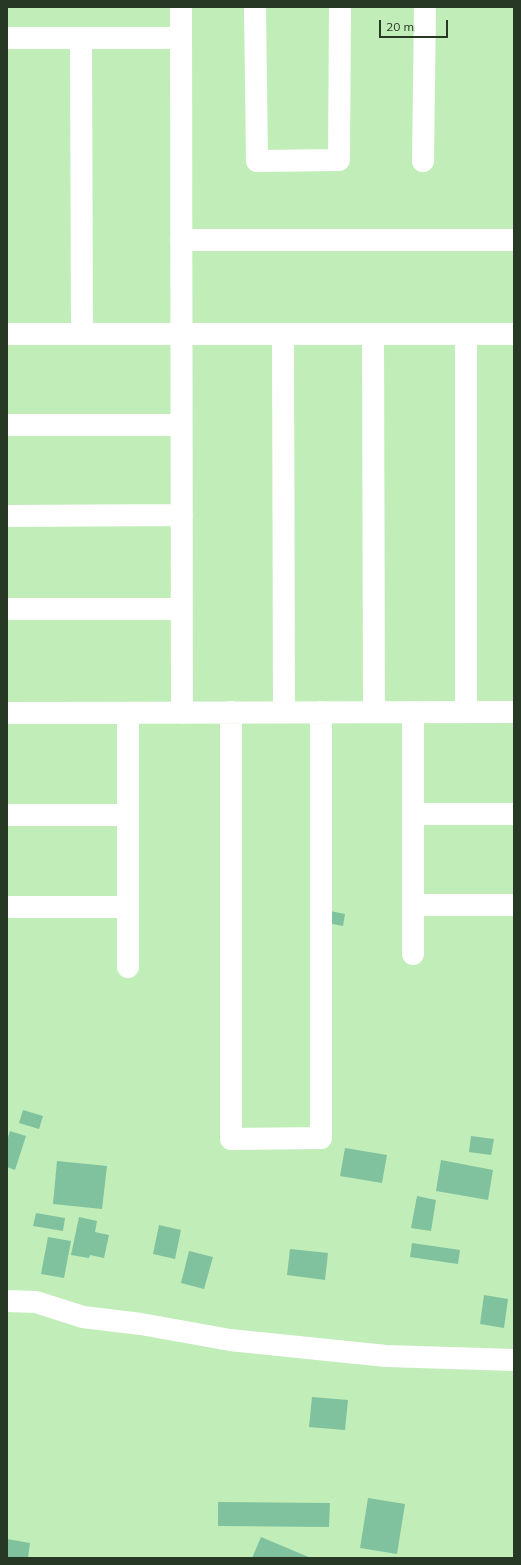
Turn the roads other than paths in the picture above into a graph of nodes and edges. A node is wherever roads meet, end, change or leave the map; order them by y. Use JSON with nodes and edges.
{"nodes":[{"id":1,"x":181,"y":7,"type":"edge"},
{"id":2,"x":255,"y":7,"type":"edge"},
{"id":3,"x":340,"y":7,"type":"edge"},
{"id":4,"x":425,"y":7,"type":"edge"},
{"id":5,"x":7,"y":38,"type":"edge"},
{"id":6,"x":81,"y":38,"type":"junction"},
{"id":7,"x":181,"y":38,"type":"junction"},
{"id":8,"x":423,"y":161,"type":"dead end"},
{"id":9,"x":181,"y":240,"type":"junction"},
{"id":10,"x":514,"y":240,"type":"edge"},
{"id":11,"x":7,"y":334,"type":"edge"},
{"id":12,"x":82,"y":334,"type":"junction"},
{"id":13,"x":181,"y":334,"type":"junction"},
{"id":14,"x":283,"y":334,"type":"junction"},
{"id":15,"x":373,"y":334,"type":"junction"},
{"id":16,"x":466,"y":334,"type":"junction"},
{"id":17,"x":514,"y":334,"type":"edge"},
{"id":18,"x":7,"y":425,"type":"edge"},
{"id":19,"x":181,"y":425,"type":"junction"},
{"id":20,"x":182,"y":515,"type":"junction"},
{"id":21,"x":7,"y":516,"type":"edge"},
{"id":22,"x":7,"y":609,"type":"edge"},
{"id":23,"x":182,"y":609,"type":"junction"},
{"id":24,"x":231,"y":712,"type":"junction"},
{"id":25,"x":284,"y":712,"type":"junction"},
{"id":26,"x":321,"y":712,"type":"junction"},
{"id":27,"x":374,"y":712,"type":"junction"},
{"id":28,"x":413,"y":712,"type":"junction"},
{"id":29,"x":466,"y":712,"type":"junction"},
{"id":30,"x":514,"y":712,"type":"edge"},
{"id":31,"x":7,"y":713,"type":"edge"},
{"id":32,"x":128,"y":713,"type":"junction"},
{"id":33,"x":182,"y":713,"type":"junction"},
{"id":34,"x":413,"y":814,"type":"junction"},
{"id":35,"x":514,"y":814,"type":"edge"},
{"id":36,"x":7,"y":815,"type":"edge"},
{"id":37,"x":128,"y":815,"type":"junction"},
{"id":38,"x":413,"y":905,"type":"junction"},
{"id":39,"x":514,"y":905,"type":"edge"},
{"id":40,"x":7,"y":907,"type":"edge"},
{"id":41,"x":128,"y":907,"type":"junction"},
{"id":42,"x":413,"y":954,"type":"dead end"},
{"id":43,"x":128,"y":967,"type":"dead end"},
{"id":44,"x":7,"y":1301,"type":"edge"},
{"id":45,"x":514,"y":1360,"type":"edge"}],
"edges":[{"from":1,"to":7,"type":"street"},
{"from":2,"to":3,"type":"street"},
{"from":4,"to":8,"type":"street"},
{"from":5,"to":6,"type":"street"},
{"from":6,"to":7,"type":"street"},
{"from":6,"to":12,"type":"street"},
{"from":7,"to":9,"type":"street"},
{"from":9,"to":10,"type":"street"},
{"from":9,"to":13,"type":"street"},
{"from":11,"to":12,"type":"street"},
{"from":12,"to":13,"type":"street"},
{"from":13,"to":14,"type":"street"},
{"from":13,"to":19,"type":"street"},
{"from":14,"to":15,"type":"street"},
{"from":14,"to":25,"type":"street"},
{"from":15,"to":16,"type":"street"},
{"from":15,"to":27,"type":"street"},
{"from":16,"to":17,"type":"street"},
{"from":16,"to":29,"type":"street"},
{"from":18,"to":19,"type":"street"},
{"from":19,"to":20,"type":"street"},
{"from":20,"to":21,"type":"street"},
{"from":20,"to":23,"type":"street"},
{"from":22,"to":23,"type":"street"},
{"from":23,"to":33,"type":"street"},
{"from":24,"to":25,"type":"street"},
{"from":24,"to":26,"type":"street"},
{"from":24,"to":33,"type":"street"},
{"from":25,"to":26,"type":"street"},
{"from":26,"to":27,"type":"street"},
{"from":27,"to":28,"type":"street"},
{"from":28,"to":29,"type":"street"},
{"from":28,"to":34,"type":"street"},
{"from":29,"to":30,"type":"street"},
{"from":31,"to":32,"type":"street"},
{"from":32,"to":33,"type":"street"},
{"from":32,"to":37,"type":"street"},
{"from":34,"to":35,"type":"street"},
{"from":34,"to":38,"type":"street"},
{"from":36,"to":37,"type":"street"},
{"from":37,"to":41,"type":"street"},
{"from":38,"to":39,"type":"street"},
{"from":38,"to":42,"type":"street"},
{"from":40,"to":41,"type":"street"},
{"from":41,"to":43,"type":"street"},
{"from":44,"to":45,"type":"street"}]}
